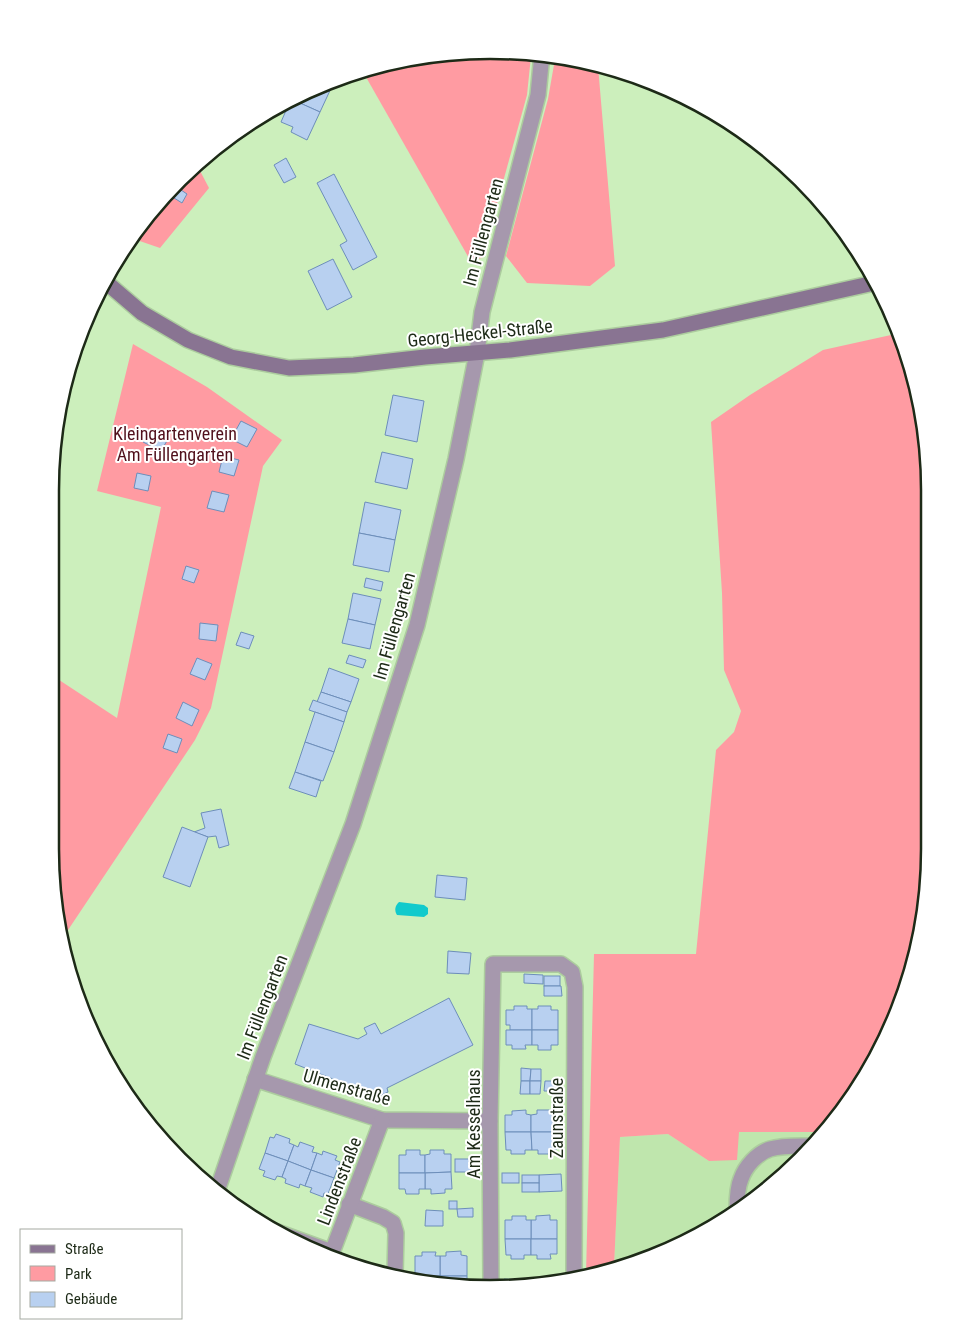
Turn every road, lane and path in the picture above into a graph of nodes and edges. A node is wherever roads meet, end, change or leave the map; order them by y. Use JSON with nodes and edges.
{"nodes":[{"id":1,"x":541,"y":62,"type":"edge"},
{"id":2,"x":868,"y":283,"type":"edge"},
{"id":3,"x":110,"y":286,"type":"edge"},
{"id":4,"x":477,"y":353,"type":"junction"},
{"id":5,"x":493,"y":964,"type":"joint"},
{"id":6,"x":255,"y":1079,"type":"junction"},
{"id":7,"x":382,"y":1120,"type":"junction"},
{"id":8,"x":490,"y":1122,"type":"junction"},
{"id":9,"x":802,"y":1146,"type":"edge"},
{"id":10,"x":219,"y":1184,"type":"edge"},
{"id":11,"x":738,"y":1202,"type":"edge"},
{"id":12,"x":349,"y":1204,"type":"junction"},
{"id":13,"x":333,"y":1250,"type":"edge"},
{"id":14,"x":396,"y":1270,"type":"edge"},
{"id":15,"x":574,"y":1272,"type":"edge"},
{"id":16,"x":491,"y":1280,"type":"edge"}],
"edges":[{"from":1,"to":4,"type":"street","name":"Im Füllengarten"},
{"from":2,"to":4,"type":"street","name":"Georg-Heckel-Straße"},
{"from":3,"to":4,"type":"street","name":"Georg-Heckel-Straße"},
{"from":4,"to":6,"type":"street","name":"Im Füllengarten"},
{"from":5,"to":8,"type":"street","name":"Am Kesselhaus"},
{"from":5,"to":15,"type":"street","name":"Zaunstraße"},
{"from":6,"to":7,"type":"street","name":"Ulmenstraße"},
{"from":6,"to":10,"type":"street","name":"Im Füllengarten"},
{"from":7,"to":8,"type":"street","name":"Ulmenstraße"},
{"from":7,"to":12,"type":"street","name":"Lindenstraße"},
{"from":8,"to":16,"type":"street","name":"Am Kesselhaus"},
{"from":9,"to":11,"type":"street"},
{"from":12,"to":13,"type":"street","name":"Lindenstraße"},
{"from":12,"to":14,"type":"street"}]}
